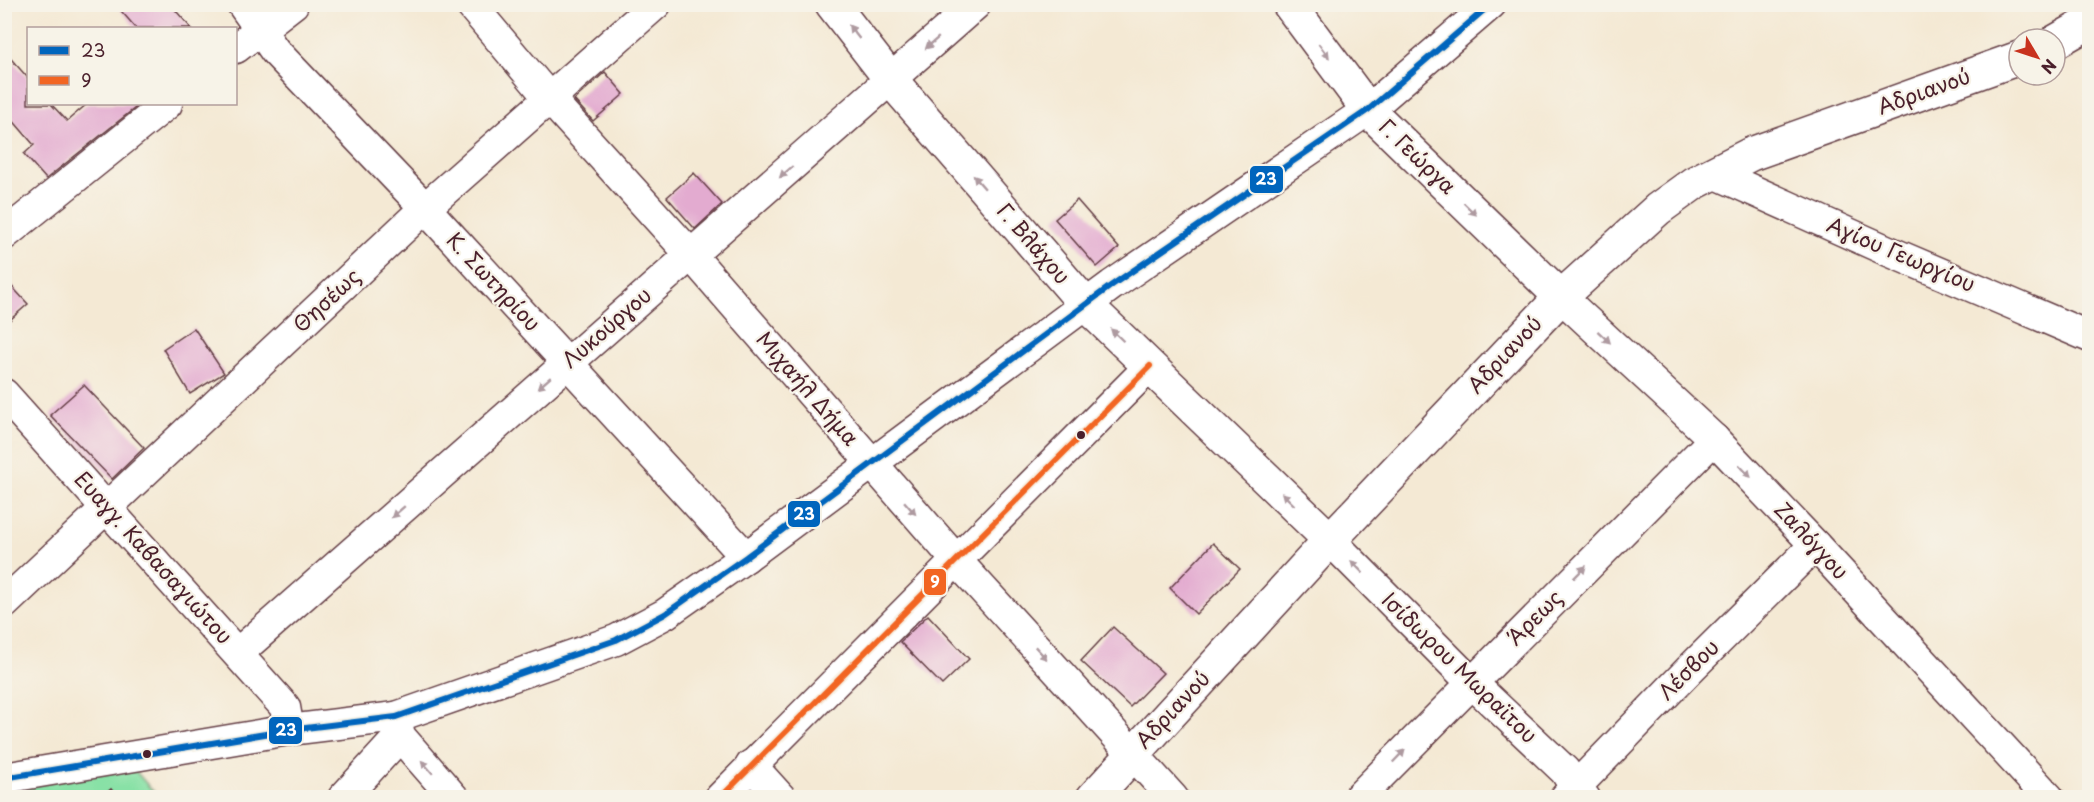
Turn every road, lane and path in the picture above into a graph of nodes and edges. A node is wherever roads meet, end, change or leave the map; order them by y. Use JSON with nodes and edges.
{"nodes":[{"id":1,"x":242,"y":4,"type":"edge"},
{"id":2,"x":293,"y":4,"type":"edge"},
{"id":3,"x":470,"y":4,"type":"edge"},
{"id":4,"x":656,"y":4,"type":"edge"},
{"id":5,"x":832,"y":4,"type":"edge"},
{"id":6,"x":976,"y":4,"type":"edge"},
{"id":7,"x":1288,"y":4,"type":"edge"},
{"id":8,"x":1491,"y":4,"type":"edge"},
{"id":9,"x":2090,"y":22,"type":"edge"},
{"id":10,"x":259,"y":30,"type":"junction"},
{"id":11,"x":2067,"y":35,"type":"edge"},
{"id":12,"x":237,"y":47,"type":"edge"},
{"id":13,"x":2007,"y":62,"type":"edge"},
{"id":14,"x":891,"y":80,"type":"junction"},
{"id":15,"x":549,"y":98,"type":"junction"},
{"id":16,"x":166,"y":105,"type":"edge"},
{"id":17,"x":1368,"y":110,"type":"junction"},
{"id":18,"x":1714,"y":172,"type":"junction"},
{"id":19,"x":425,"y":208,"type":"junction"},
{"id":20,"x":4,"y":235,"type":"edge"},
{"id":21,"x":691,"y":255,"type":"junction"},
{"id":22,"x":1561,"y":297,"type":"junction"},
{"id":23,"x":1086,"y":305,"type":"junction"},
{"id":24,"x":2090,"y":337,"type":"edge"},
{"id":25,"x":567,"y":363,"type":"junction"},
{"id":26,"x":1150,"y":366,"type":"junction"},
{"id":27,"x":4,"y":394,"type":"edge"},
{"id":28,"x":1714,"y":439,"type":"junction"},
{"id":29,"x":872,"y":464,"type":"junction"},
{"id":30,"x":107,"y":507,"type":"junction"},
{"id":31,"x":1330,"y":540,"type":"junction"},
{"id":32,"x":1815,"y":545,"type":"junction"},
{"id":33,"x":746,"y":557,"type":"junction"},
{"id":34,"x":957,"y":561,"type":"junction"},
{"id":35,"x":4,"y":604,"type":"edge"},
{"id":36,"x":238,"y":653,"type":"junction"},
{"id":37,"x":1471,"y":682,"type":"junction"},
{"id":38,"x":398,"y":726,"type":"junction"},
{"id":39,"x":289,"y":730,"type":"junction"},
{"id":40,"x":1134,"y":753,"type":"junction"},
{"id":41,"x":751,"y":765,"type":"junction"},
{"id":42,"x":4,"y":778,"type":"edge"},
{"id":43,"x":1575,"y":794,"type":"edge"},
{"id":44,"x":343,"y":798,"type":"edge"},
{"id":45,"x":454,"y":798,"type":"edge"},
{"id":46,"x":720,"y":798,"type":"edge"},
{"id":47,"x":781,"y":798,"type":"edge"},
{"id":48,"x":1093,"y":798,"type":"edge"},
{"id":49,"x":1173,"y":798,"type":"edge"},
{"id":50,"x":1358,"y":798,"type":"edge"},
{"id":51,"x":2049,"y":798,"type":"edge"}],
"edges":[{"from":1,"to":10,"type":"street","name":"Κ. Σωτηρίου"},
{"from":2,"to":10,"type":"street"},
{"from":3,"to":15,"type":"street","name":"Μιχαήλ Δήμα"},
{"from":4,"to":15,"type":"street","name":"Θησέως"},
{"from":14,"to":5,"type":"street","name":"Γ. Βλάχου","one_way":true},
{"from":6,"to":14,"type":"street","name":"Λυκούργου","one_way":true},
{"from":7,"to":17,"type":"street","name":"Γ. Γεώργα","one_way":true},
{"from":8,"to":17,"type":"street"},
{"from":9,"to":11,"type":"street"},
{"from":10,"to":12,"type":"street"},
{"from":10,"to":19,"type":"street","name":"Κ. Σωτηρίου"},
{"from":13,"to":18,"type":"street","name":"Αδριανού"},
{"from":14,"to":21,"type":"street","name":"Λυκούργου","one_way":true},
{"from":23,"to":14,"type":"street","name":"Γ. Βλάχου","one_way":true},
{"from":15,"to":19,"type":"street","name":"Θησέως"},
{"from":15,"to":21,"type":"street","name":"Μιχαήλ Δήμα"},
{"from":16,"to":20,"type":"street"},
{"from":17,"to":22,"type":"street","name":"Γ. Γεώργα","one_way":true},
{"from":17,"to":23,"type":"street"},
{"from":18,"to":22,"type":"street","name":"Αδριανού"},
{"from":18,"to":24,"type":"street","name":"Αγίου Γεωργίου"},
{"from":19,"to":25,"type":"street","name":"Κ. Σωτηρίου"},
{"from":19,"to":30,"type":"street","name":"Θησέως"},
{"from":21,"to":25,"type":"street","name":"Λυκούργου"},
{"from":21,"to":29,"type":"street","name":"Μιχαήλ Δήμα"},
{"from":22,"to":28,"type":"street","name":"Ζαλόγγου","one_way":true},
{"from":22,"to":31,"type":"street","name":"Αδριανού"},
{"from":26,"to":23,"type":"street","name":"Γ. Βλάχου","one_way":true},
{"from":23,"to":29,"type":"street"},
{"from":25,"to":33,"type":"street","name":"Κ. Σωτηρίου"},
{"from":25,"to":36,"type":"street","name":"Λυκούργου","one_way":true},
{"from":31,"to":26,"type":"street","name":"Γ. Βλάχου","one_way":true},
{"from":26,"to":34,"type":"street"},
{"from":27,"to":30,"type":"street","name":"Ευαγγ. Καβασαγιώτου"},
{"from":28,"to":32,"type":"street","name":"Ζαλόγγου","one_way":true},
{"from":37,"to":28,"type":"street","name":"Άρεως","one_way":true},
{"from":29,"to":33,"type":"street"},
{"from":29,"to":34,"type":"street","name":"Μιχαήλ Δήμα","one_way":true},
{"from":30,"to":35,"type":"street","name":"Θησέως"},
{"from":30,"to":36,"type":"street","name":"Ευαγγ. Καβασαγιώτου"},
{"from":37,"to":31,"type":"street","name":"Ισίδωρου Μωραϊτου","one_way":true},
{"from":31,"to":40,"type":"street","name":"Αδριανού"},
{"from":32,"to":43,"type":"street","name":"Λέσβου"},
{"from":32,"to":51,"type":"street","name":"Ζαλόγγου"},
{"from":33,"to":38,"type":"street"},
{"from":34,"to":40,"type":"street","name":"Μιχαήλ Δήμα","one_way":true},
{"from":34,"to":41,"type":"street"},
{"from":36,"to":39,"type":"street","name":"Ευαγγ. Καβασαγιώτου"},
{"from":37,"to":43,"type":"street","name":"Ισίδωρου Μωραϊτου"},
{"from":50,"to":37,"type":"street","name":"Άρεως","one_way":true},
{"from":38,"to":39,"type":"street"},
{"from":38,"to":44,"type":"street"},
{"from":45,"to":38,"type":"street","one_way":true},
{"from":39,"to":42,"type":"street"},
{"from":40,"to":48,"type":"street","name":"Αδριανού"},
{"from":40,"to":49,"type":"street","name":"Μιχαήλ Δήμα"},
{"from":41,"to":46,"type":"street"},
{"from":41,"to":47,"type":"street"}]}
